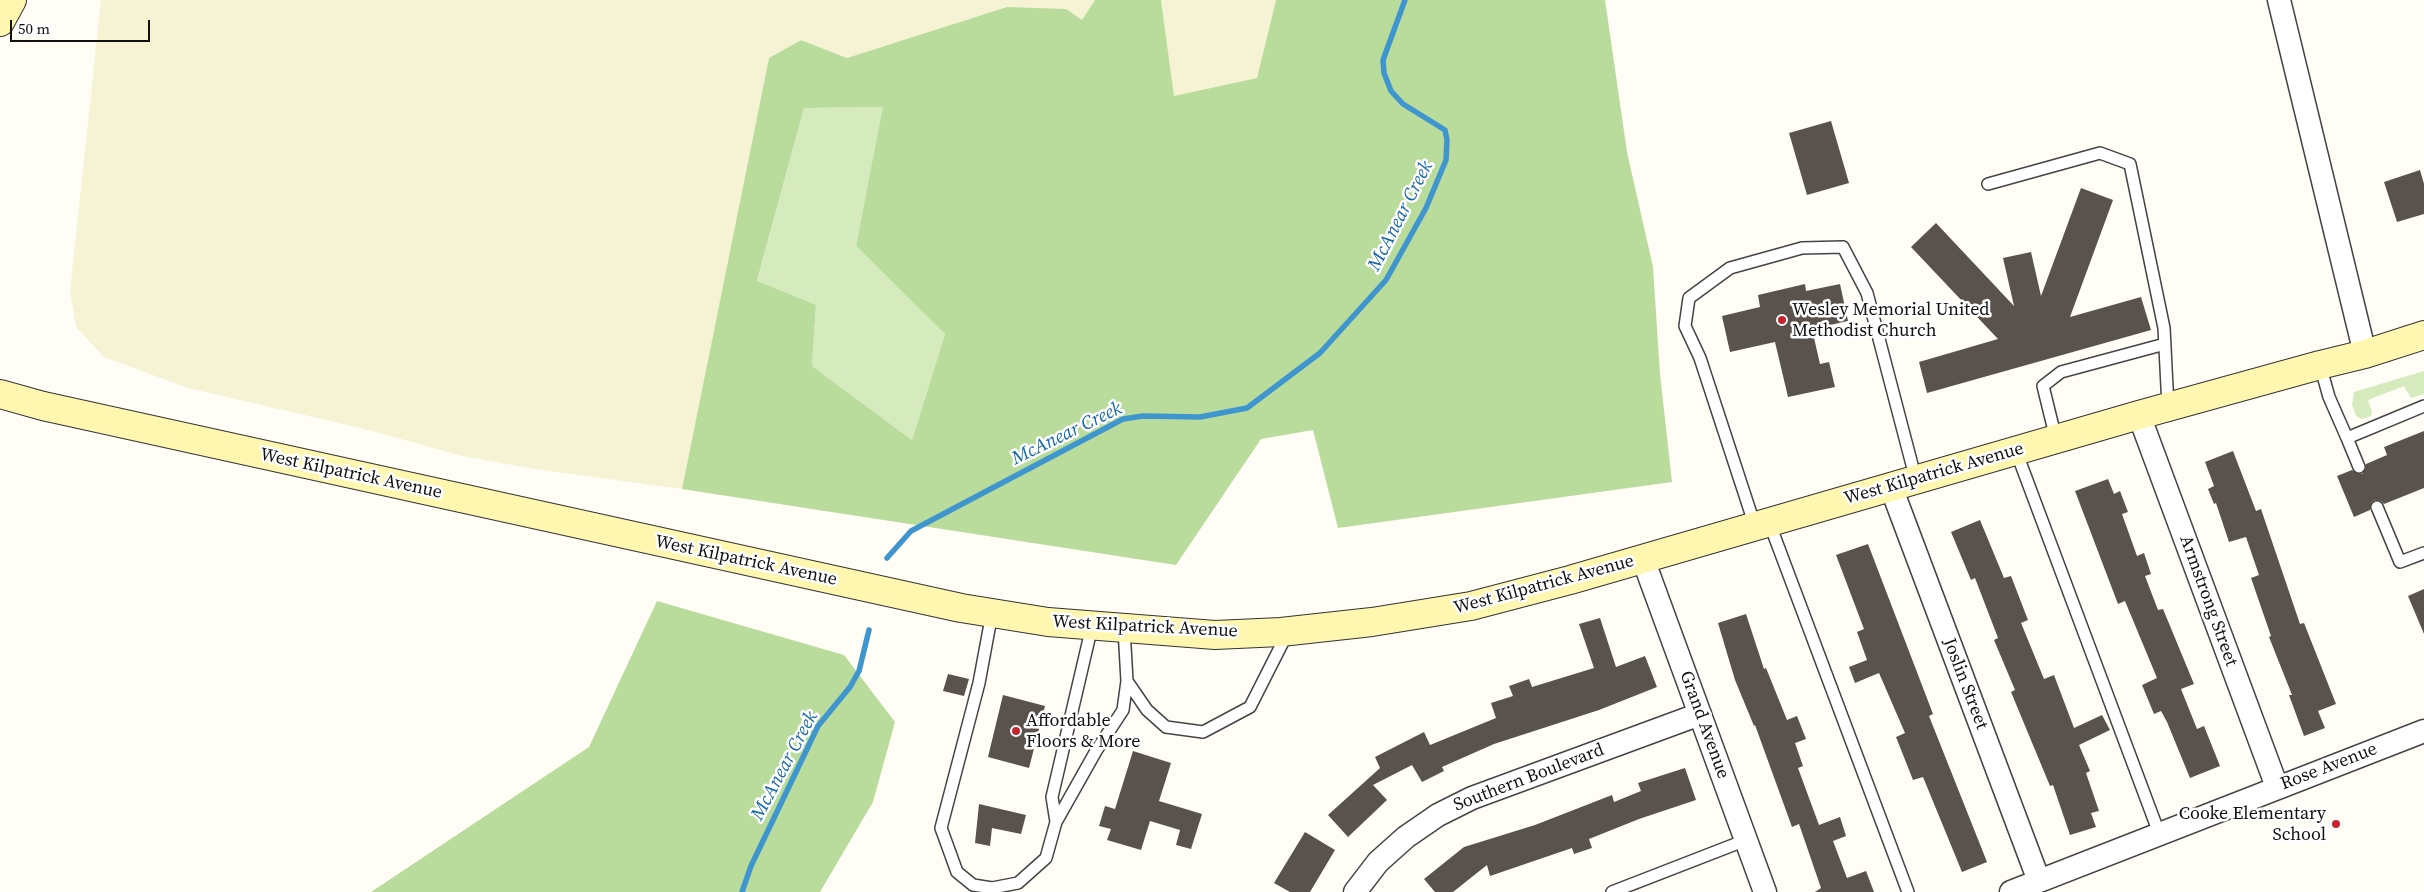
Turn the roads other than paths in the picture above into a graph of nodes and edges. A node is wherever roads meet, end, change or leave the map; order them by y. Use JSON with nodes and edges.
{"nodes":[{"id":1,"x":12,"y":0,"type":"edge"},
{"id":2,"x":2279,"y":0,"type":"edge"},
{"id":3,"x":0,"y":22,"type":"edge"},
{"id":4,"x":1988,"y":184,"type":"dead end"},
{"id":5,"x":2424,"y":335,"type":"edge"},
{"id":6,"x":2165,"y":344,"type":"junction"},
{"id":7,"x":2365,"y":354,"type":"junction"},
{"id":8,"x":2320,"y":365,"type":"junction"},
{"id":9,"x":0,"y":394,"type":"edge"},
{"id":10,"x":2424,"y":406,"type":"edge"},
{"id":11,"x":2168,"y":407,"type":"junction"},
{"id":12,"x":2139,"y":415,"type":"junction"},
{"id":13,"x":2347,"y":438,"type":"junction"},
{"id":14,"x":2056,"y":439,"type":"junction"},
{"id":15,"x":2016,"y":451,"type":"junction"},
{"id":16,"x":2359,"y":467,"type":"dead end"},
{"id":17,"x":1904,"y":483,"type":"junction"},
{"id":18,"x":2377,"y":507,"type":"dead end"},
{"id":19,"x":1762,"y":524,"type":"junction"},
{"id":20,"x":2424,"y":553,"type":"edge"},
{"id":21,"x":1642,"y":559,"type":"junction"},
{"id":22,"x":992,"y":613,"type":"junction"},
{"id":23,"x":1092,"y":626,"type":"junction"},
{"id":24,"x":1124,"y":629,"type":"junction"},
{"id":25,"x":1288,"y":631,"type":"junction"},
{"id":26,"x":1127,"y":681,"type":"junction"},
{"id":27,"x":1700,"y":714,"type":"junction"},
{"id":28,"x":2424,"y":731,"type":"edge"},
{"id":29,"x":2277,"y":787,"type":"junction"},
{"id":30,"x":1056,"y":822,"type":"junction"},
{"id":31,"x":2159,"y":834,"type":"junction"},
{"id":32,"x":1746,"y":840,"type":"junction"},
{"id":33,"x":2039,"y":881,"type":"junction"},
{"id":34,"x":1354,"y":892,"type":"edge"},
{"id":35,"x":1612,"y":892,"type":"edge"},
{"id":36,"x":1765,"y":892,"type":"edge"},
{"id":37,"x":1908,"y":892,"type":"edge"},
{"id":38,"x":2011,"y":892,"type":"edge"}],
"edges":[{"from":1,"to":3,"type":"main road"},
{"from":2,"to":7,"type":"street"},
{"from":4,"to":6,"type":"lane"},
{"from":5,"to":7,"type":"main road","name":"West Kilpatrick Avenue"},
{"from":6,"to":11,"type":"lane"},
{"from":6,"to":14,"type":"lane"},
{"from":7,"to":8,"type":"main road","name":"West Kilpatrick Avenue"},
{"from":8,"to":11,"type":"main road","name":"West Kilpatrick Avenue"},
{"from":8,"to":13,"type":"lane"},
{"from":9,"to":22,"type":"main road","name":"West Kilpatrick Avenue"},
{"from":10,"to":13,"type":"lane"},
{"from":11,"to":12,"type":"main road","name":"West Kilpatrick Avenue"},
{"from":12,"to":14,"type":"main road","name":"West Kilpatrick Avenue"},
{"from":12,"to":29,"type":"street","name":"Armstrong Street"},
{"from":13,"to":16,"type":"lane"},
{"from":14,"to":15,"type":"main road","name":"West Kilpatrick Avenue"},
{"from":15,"to":17,"type":"main road","name":"West Kilpatrick Avenue"},
{"from":15,"to":31,"type":"lane"},
{"from":17,"to":19,"type":"main road","name":"West Kilpatrick Avenue"},
{"from":17,"to":19,"type":"lane"},
{"from":17,"to":33,"type":"street","name":"Joslin Street"},
{"from":18,"to":20,"type":"lane"},
{"from":19,"to":21,"type":"main road","name":"West Kilpatrick Avenue"},
{"from":19,"to":37,"type":"lane"},
{"from":21,"to":25,"type":"main road","name":"West Kilpatrick Avenue"},
{"from":21,"to":27,"type":"street","name":"Grand Avenue"},
{"from":22,"to":23,"type":"main road","name":"West Kilpatrick Avenue"},
{"from":22,"to":30,"type":"lane"},
{"from":23,"to":24,"type":"main road","name":"West Kilpatrick Avenue"},
{"from":23,"to":30,"type":"lane"},
{"from":24,"to":25,"type":"main road","name":"West Kilpatrick Avenue"},
{"from":24,"to":26,"type":"lane"},
{"from":25,"to":26,"type":"lane"},
{"from":26,"to":30,"type":"lane"},
{"from":27,"to":32,"type":"street","name":"Grand Avenue"},
{"from":27,"to":34,"type":"street","name":"Southern Boulevard"},
{"from":28,"to":29,"type":"street","name":"Rose Avenue"},
{"from":29,"to":31,"type":"street","name":"Rose Avenue"},
{"from":31,"to":33,"type":"street","name":"Rose Avenue"},
{"from":32,"to":35,"type":"lane"},
{"from":32,"to":36,"type":"street","name":"Grand Avenue"},
{"from":33,"to":38,"type":"street","name":"Rose Avenue"}]}
